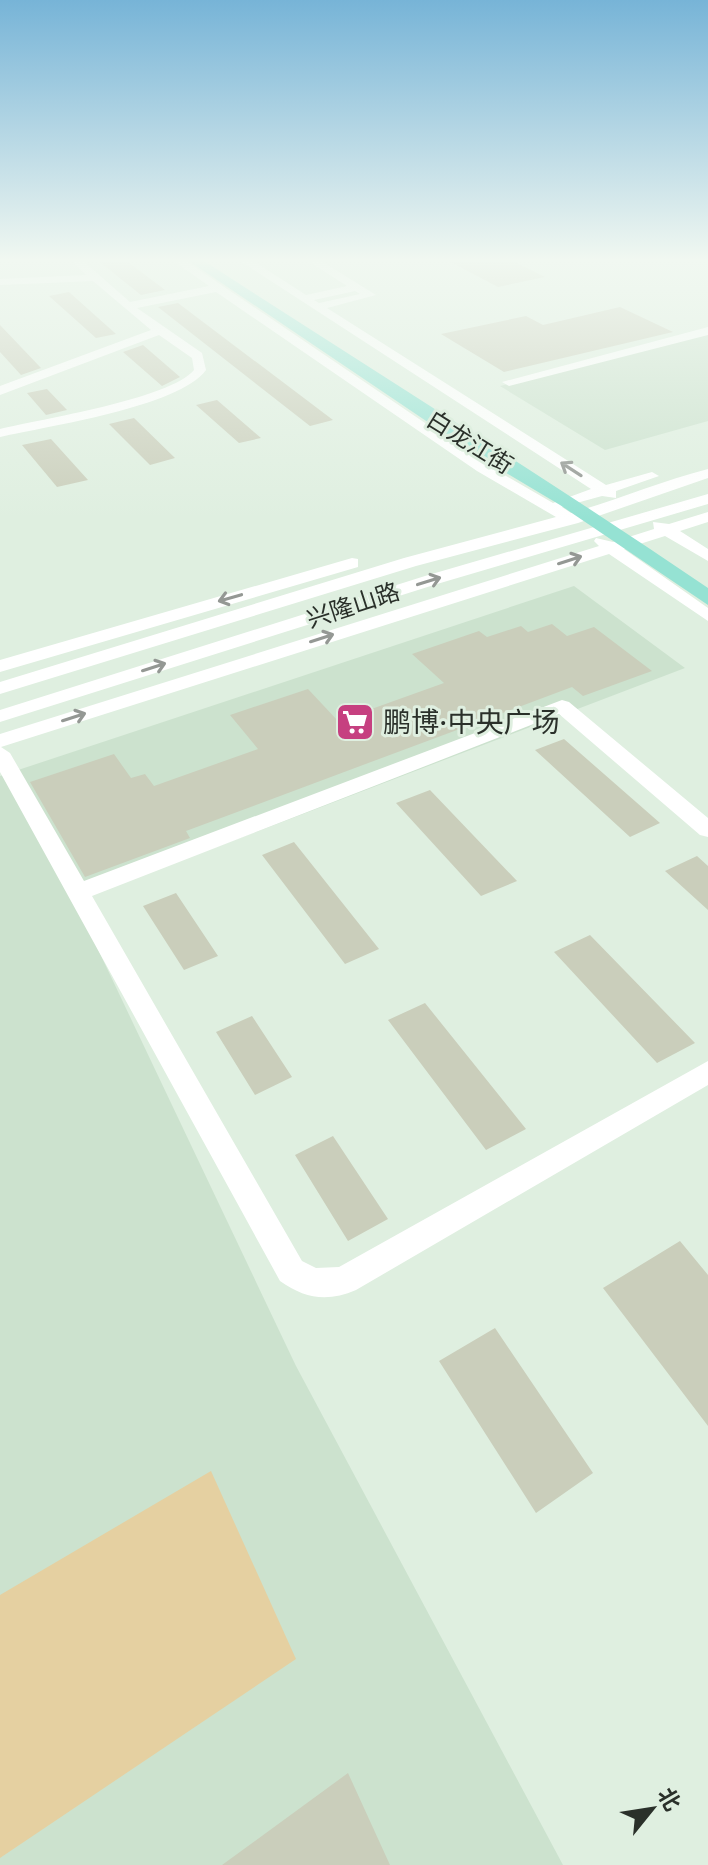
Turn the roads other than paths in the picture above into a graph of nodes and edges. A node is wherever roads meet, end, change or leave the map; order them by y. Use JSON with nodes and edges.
{"nodes":[{"id":1,"x":119,"y":346,"type":"edge"},
{"id":2,"x":186,"y":346,"type":"edge"},
{"id":3,"x":308,"y":346,"type":"edge"},
{"id":4,"x":318,"y":346,"type":"edge"},
{"id":5,"x":355,"y":346,"type":"edge"},
{"id":6,"x":379,"y":346,"type":"edge"},
{"id":7,"x":649,"y":346,"type":"edge"},
{"id":8,"x":390,"y":369,"type":"junction"},
{"id":9,"x":424,"y":374,"type":"junction"},
{"id":10,"x":509,"y":382,"type":"dead end"},
{"id":11,"x":0,"y":391,"type":"edge"},
{"id":12,"x":0,"y":433,"type":"edge"},
{"id":13,"x":532,"y":443,"type":"junction"},
{"id":14,"x":708,"y":459,"type":"edge"},
{"id":15,"x":485,"y":461,"type":"junction"},
{"id":16,"x":534,"y":464,"type":"junction"},
{"id":17,"x":708,"y":473,"type":"edge"},
{"id":18,"x":708,"y":499,"type":"edge"},
{"id":19,"x":624,"y":503,"type":"junction"},
{"id":20,"x":708,"y":517,"type":"edge"},
{"id":21,"x":601,"y":519,"type":"junction"},
{"id":22,"x":667,"y":531,"type":"junction"},
{"id":23,"x":708,"y":556,"type":"edge"},
{"id":24,"x":703,"y":588,"type":"edge"},
{"id":25,"x":708,"y":615,"type":"edge"},
{"id":26,"x":0,"y":666,"type":"edge"},
{"id":27,"x":0,"y":688,"type":"edge"},
{"id":28,"x":0,"y":716,"type":"edge"},
{"id":29,"x":0,"y":741,"type":"edge"},
{"id":30,"x":0,"y":753,"type":"edge"},
{"id":31,"x":708,"y":830,"type":"edge"},
{"id":32,"x":78,"y":892,"type":"junction"},
{"id":33,"x":708,"y":1072,"type":"edge"}],
"edges":[{"from":1,"to":11,"type":"street"},
{"from":2,"to":12,"type":"street"},
{"from":3,"to":15,"type":"street"},
{"from":4,"to":15,"type":"main road","name":"白龙江街"},
{"from":5,"to":8,"type":"main road","name":"白龙江街"},
{"from":6,"to":9,"type":"street","name":"白龙江街"},
{"from":7,"to":10,"type":"street"},
{"from":8,"to":9,"type":"street"},
{"from":8,"to":16,"type":"main road","name":"白龙江街"},
{"from":9,"to":13,"type":"street","name":"白龙江街"},
{"from":13,"to":16,"type":"street"},
{"from":21,"to":13,"type":"street","name":"白龙江街","one_way":true},
{"from":14,"to":21,"type":"street"},
{"from":15,"to":21,"type":"main road","name":"白龙江街"},
{"from":16,"to":21,"type":"main road","name":"白龙江街"},
{"from":17,"to":19,"type":"street","name":"兴隆山路"},
{"from":18,"to":21,"type":"street","name":"兴隆山路"},
{"from":19,"to":21,"type":"street","name":"兴隆山路"},
{"from":19,"to":21,"type":"street","name":"白龙江街"},
{"from":20,"to":22,"type":"street"},
{"from":21,"to":22,"type":"street"},
{"from":21,"to":24,"type":"main road","name":"白龙江街"},
{"from":21,"to":25,"type":"street","name":"白龙江街"},
{"from":21,"to":26,"type":"street","one_way":true},
{"from":21,"to":27,"type":"street","name":"兴隆山路"},
{"from":28,"to":21,"type":"street","name":"兴隆山路","one_way":true},
{"from":29,"to":21,"type":"street","one_way":true},
{"from":22,"to":23,"type":"street"},
{"from":24,"to":25,"type":"street"},
{"from":30,"to":32,"type":"street"},
{"from":31,"to":32,"type":"street"},
{"from":32,"to":33,"type":"street"}]}
